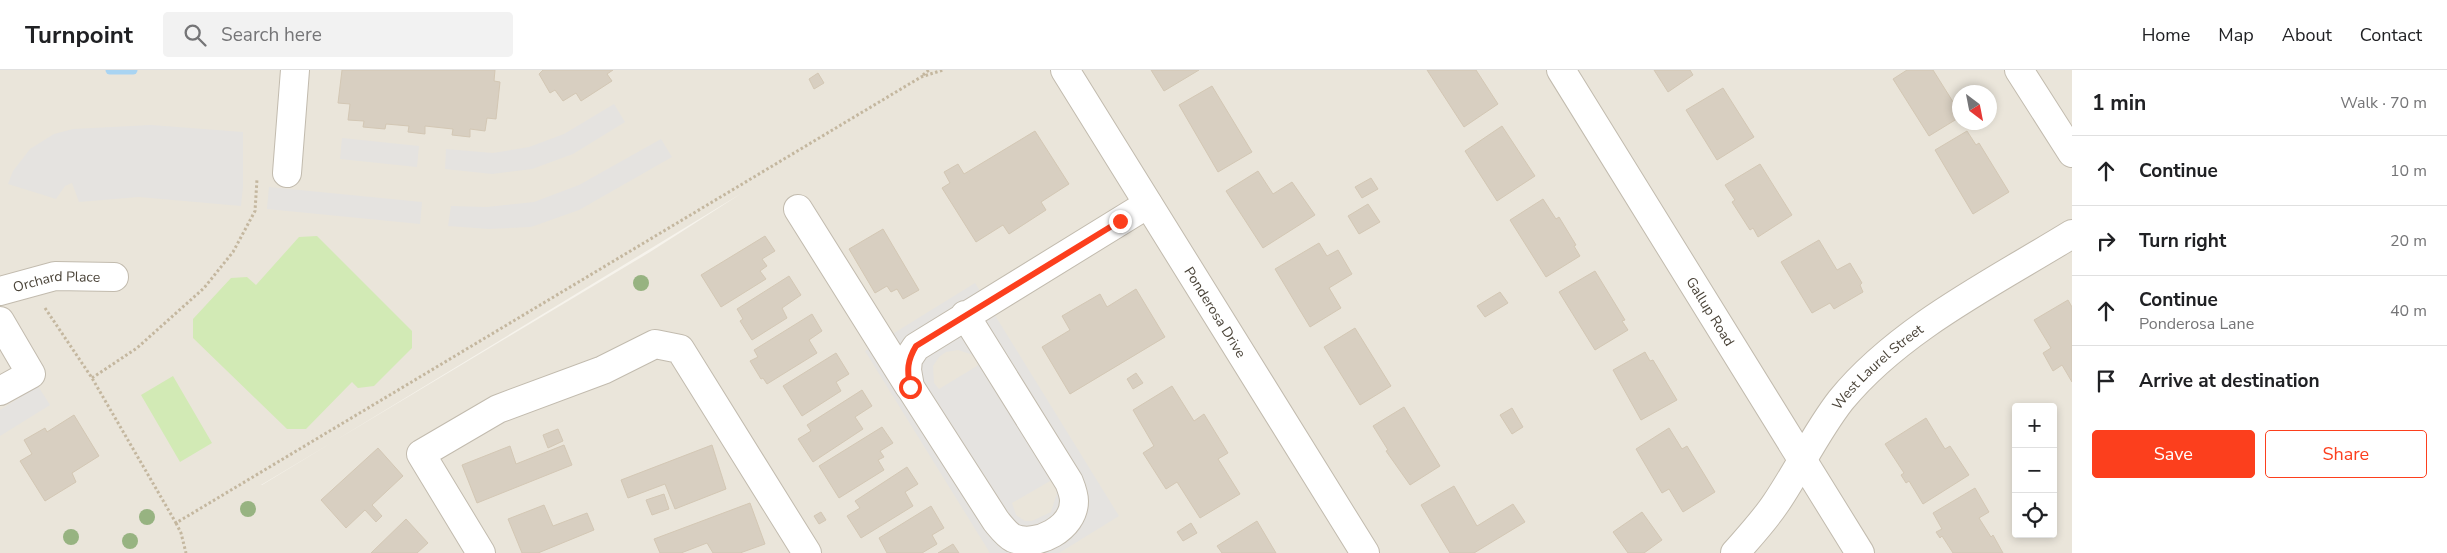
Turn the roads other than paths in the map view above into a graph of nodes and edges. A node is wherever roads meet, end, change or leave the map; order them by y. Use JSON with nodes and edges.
{"nodes":[{"id":1,"x":295,"y":70,"type":"edge"},
{"id":2,"x":1066,"y":70,"type":"edge"},
{"id":3,"x":1561,"y":70,"type":"edge"},
{"id":4,"x":2020,"y":70,"type":"edge"},
{"id":5,"x":2072,"y":153,"type":"edge"},
{"id":6,"x":288,"y":173,"type":"dead end"},
{"id":7,"x":1148,"y":204,"type":"junction"},
{"id":8,"x":798,"y":209,"type":"dead end"},
{"id":9,"x":2072,"y":234,"type":"edge"},
{"id":10,"x":114,"y":277,"type":"dead end"},
{"id":11,"x":0,"y":291,"type":"edge"},
{"id":12,"x":976,"y":309,"type":"junction"},
{"id":13,"x":0,"y":321,"type":"edge"},
{"id":14,"x":910,"y":387,"type":"junction"},
{"id":15,"x":0,"y":390,"type":"edge"},
{"id":16,"x":1802,"y":460,"type":"junction"},
{"id":17,"x":481,"y":553,"type":"edge"},
{"id":18,"x":807,"y":553,"type":"edge"},
{"id":19,"x":1365,"y":553,"type":"edge"},
{"id":20,"x":1735,"y":553,"type":"edge"},
{"id":21,"x":1860,"y":553,"type":"edge"}],
"edges":[{"from":1,"to":6,"type":"street"},
{"from":2,"to":7,"type":"street","name":"Ponderosa Drive"},
{"from":3,"to":16,"type":"street","name":"Gallup Road"},
{"from":4,"to":5,"type":"street"},
{"from":7,"to":12,"type":"street"},
{"from":7,"to":19,"type":"street","name":"Ponderosa Drive"},
{"from":8,"to":14,"type":"street"},
{"from":9,"to":16,"type":"street","name":"West Laurel Street"},
{"from":10,"to":11,"type":"street","name":"Orchard Place"},
{"from":12,"to":14,"type":"street"},
{"from":12,"to":14,"type":"street"},
{"from":13,"to":15,"type":"street"},
{"from":16,"to":20,"type":"street","name":"West Laurel Street"},
{"from":16,"to":21,"type":"street","name":"Gallup Road"},
{"from":17,"to":18,"type":"street"}]}
